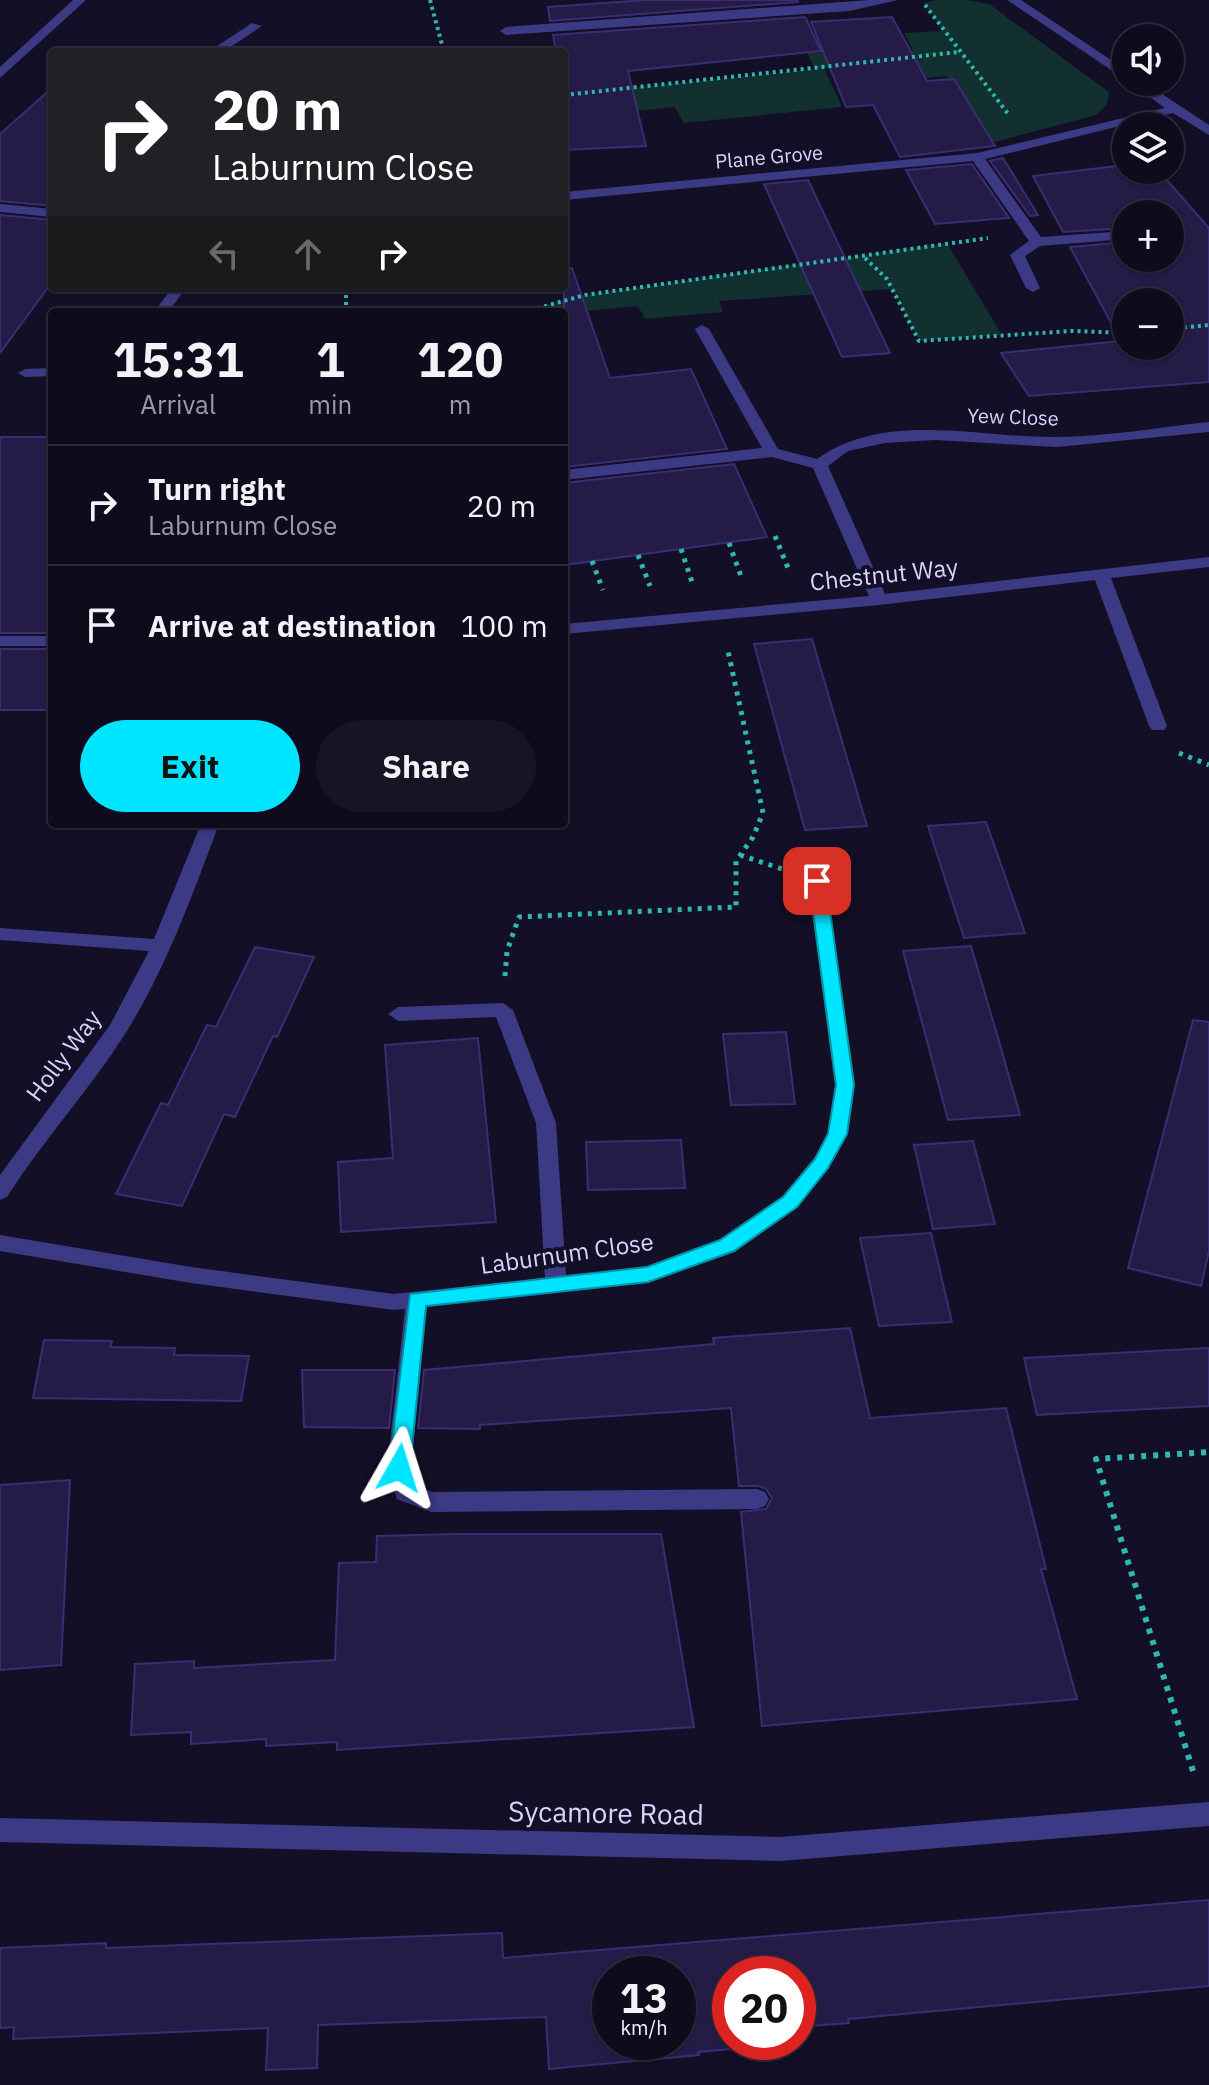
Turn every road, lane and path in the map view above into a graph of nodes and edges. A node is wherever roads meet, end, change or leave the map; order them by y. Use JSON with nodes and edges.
{"nodes":[{"id":1,"x":80,"y":0,"type":"edge"},
{"id":2,"x":430,"y":0,"type":"edge"},
{"id":3,"x":892,"y":0,"type":"edge"},
{"id":4,"x":922,"y":0,"type":"edge"},
{"id":5,"x":1013,"y":0,"type":"edge"},
{"id":6,"x":256,"y":26,"type":"dead end"},
{"id":7,"x":506,"y":31,"type":"dead end"},
{"id":8,"x":220,"y":48,"type":"edge"},
{"id":9,"x":443,"y":48,"type":"edge"},
{"id":10,"x":959,"y":52,"type":"junction"},
{"id":11,"x":1112,"y":67,"type":"edge"},
{"id":12,"x":0,"y":74,"type":"edge"},
{"id":13,"x":568,"y":95,"type":"edge"},
{"id":14,"x":1156,"y":96,"type":"edge"},
{"id":15,"x":1175,"y":109,"type":"junction"},
{"id":16,"x":1209,"y":131,"type":"edge"},
{"id":17,"x":1033,"y":143,"type":"junction"},
{"id":18,"x":977,"y":157,"type":"junction"},
{"id":19,"x":568,"y":196,"type":"edge"},
{"id":20,"x":0,"y":208,"type":"edge"},
{"id":21,"x":48,"y":213,"type":"edge"},
{"id":22,"x":1112,"y":235,"type":"edge"},
{"id":23,"x":1033,"y":237,"type":"junction"},
{"id":24,"x":864,"y":257,"type":"junction"},
{"id":25,"x":1033,"y":288,"type":"dead end"},
{"id":26,"x":535,"y":308,"type":"edge"},
{"id":27,"x":1209,"y":325,"type":"edge"},
{"id":28,"x":1184,"y":328,"type":"edge"},
{"id":29,"x":702,"y":329,"type":"dead end"},
{"id":30,"x":1112,"y":332,"type":"edge"},
{"id":31,"x":48,"y":372,"type":"edge"},
{"id":32,"x":25,"y":373,"type":"dead end"},
{"id":33,"x":1209,"y":427,"type":"edge"},
{"id":34,"x":772,"y":452,"type":"junction"},
{"id":35,"x":820,"y":465,"type":"junction"},
{"id":36,"x":568,"y":475,"type":"edge"},
{"id":37,"x":1209,"y":562,"type":"edge"},
{"id":38,"x":1101,"y":574,"type":"junction"},
{"id":39,"x":879,"y":600,"type":"junction"},
{"id":40,"x":715,"y":616,"type":"junction"},
{"id":41,"x":568,"y":629,"type":"edge"},
{"id":42,"x":0,"y":641,"type":"edge"},
{"id":43,"x":48,"y":641,"type":"edge"},
{"id":44,"x":1158,"y":726,"type":"dead end"},
{"id":45,"x":208,"y":828,"type":"edge"},
{"id":46,"x":740,"y":855,"type":"junction"},
{"id":47,"x":817,"y":881,"type":"joint"},
{"id":48,"x":0,"y":934,"type":"edge"},
{"id":49,"x":162,"y":946,"type":"junction"},
{"id":50,"x":503,"y":1010,"type":"junction"},
{"id":51,"x":398,"y":1014,"type":"dead end"},
{"id":52,"x":11,"y":1153,"type":"edge"},
{"id":53,"x":0,"y":1192,"type":"edge"},
{"id":54,"x":0,"y":1243,"type":"edge"},
{"id":55,"x":556,"y":1285,"type":"junction"},
{"id":56,"x":417,"y":1299,"type":"junction"},
{"id":57,"x":1209,"y":1452,"type":"edge"},
{"id":58,"x":757,"y":1499,"type":"dead end"},
{"id":59,"x":1207,"y":1814,"type":"edge"},
{"id":60,"x":0,"y":1830,"type":"edge"}],
"edges":[{"from":1,"to":12,"type":"street"},
{"from":2,"to":9,"type":"path"},
{"from":3,"to":7,"type":"street"},
{"from":4,"to":10,"type":"path"},
{"from":5,"to":11,"type":"street"},
{"from":6,"to":8,"type":"street"},
{"from":10,"to":13,"type":"path"},
{"from":10,"to":17,"type":"path"},
{"from":14,"to":15,"type":"street"},
{"from":15,"to":16,"type":"street"},
{"from":15,"to":17,"type":"street","name":"Plane Grove"},
{"from":17,"to":18,"type":"street","name":"Plane Grove"},
{"from":18,"to":19,"type":"street","name":"Plane Grove"},
{"from":18,"to":23,"type":"street"},
{"from":20,"to":21,"type":"street"},
{"from":22,"to":23,"type":"street"},
{"from":23,"to":24,"type":"path"},
{"from":23,"to":25,"type":"street"},
{"from":24,"to":26,"type":"path"},
{"from":24,"to":30,"type":"path"},
{"from":27,"to":28,"type":"path"},
{"from":29,"to":34,"type":"street"},
{"from":31,"to":32,"type":"street"},
{"from":33,"to":35,"type":"street","name":"Yew Close"},
{"from":34,"to":35,"type":"street"},
{"from":34,"to":36,"type":"street"},
{"from":35,"to":39,"type":"street"},
{"from":37,"to":38,"type":"street","name":"Chestnut Way"},
{"from":38,"to":39,"type":"street","name":"Chestnut Way"},
{"from":38,"to":44,"type":"street"},
{"from":39,"to":40,"type":"street","name":"Chestnut Way"},
{"from":40,"to":41,"type":"street","name":"Chestnut Way"},
{"from":40,"to":46,"type":"path"},
{"from":42,"to":43,"type":"street"},
{"from":45,"to":49,"type":"street","name":"Holly Way"},
{"from":46,"to":47,"type":"path"},
{"from":46,"to":50,"type":"path"},
{"from":47,"to":55,"type":"street","name":"Laburnum Close"},
{"from":48,"to":49,"type":"street"},
{"from":49,"to":52,"type":"street","name":"Holly Way"},
{"from":50,"to":51,"type":"street"},
{"from":50,"to":55,"type":"street"},
{"from":52,"to":53,"type":"street","name":"Holly Way"},
{"from":54,"to":56,"type":"street","name":"Laburnum Close"},
{"from":55,"to":56,"type":"street","name":"Laburnum Close"},
{"from":56,"to":58,"type":"street"},
{"from":57,"to":59,"type":"path"},
{"from":59,"to":60,"type":"street","name":"Sycamore Road"}]}
